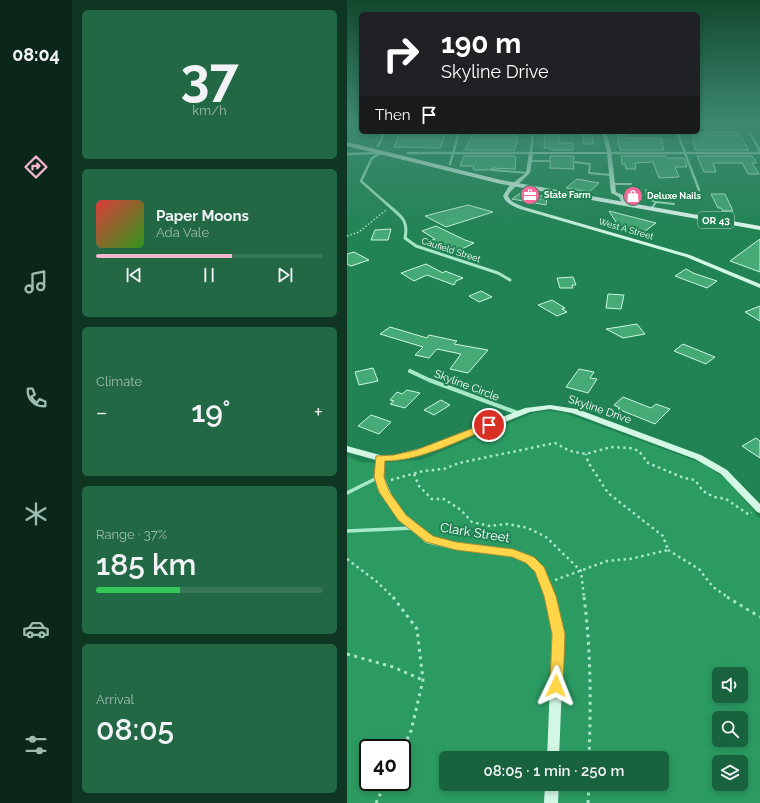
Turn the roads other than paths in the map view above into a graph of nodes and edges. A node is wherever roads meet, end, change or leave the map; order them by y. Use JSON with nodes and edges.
{"nodes":[{"id":1,"x":370,"y":161,"type":"edge"},
{"id":2,"x":418,"y":161,"type":"edge"},
{"id":3,"x":530,"y":161,"type":"edge"},
{"id":4,"x":534,"y":161,"type":"edge"},
{"id":5,"x":610,"y":161,"type":"edge"},
{"id":6,"x":689,"y":161,"type":"edge"},
{"id":7,"x":575,"y":162,"type":"dead end"},
{"id":8,"x":549,"y":163,"type":"road end"},
{"id":9,"x":492,"y":170,"type":"dead end"},
{"id":10,"x":528,"y":173,"type":"junction"},
{"id":11,"x":611,"y":175,"type":"junction"},
{"id":12,"x":515,"y":184,"type":"junction"},
{"id":13,"x":613,"y":184,"type":"junction"},
{"id":14,"x":631,"y":184,"type":"dead end"},
{"id":15,"x":646,"y":190,"type":"dead end"},
{"id":16,"x":699,"y":190,"type":"dead end"},
{"id":17,"x":656,"y":202,"type":"junction"},
{"id":18,"x":625,"y":204,"type":"junction"},
{"id":19,"x":674,"y":204,"type":"dead end"},
{"id":20,"x":651,"y":208,"type":"junction"},
{"id":21,"x":760,"y":228,"type":"edge"},
{"id":22,"x":510,"y":280,"type":"dead end"},
{"id":23,"x":760,"y":286,"type":"edge"},
{"id":24,"x":410,"y":371,"type":"dead end"},
{"id":25,"x":518,"y":413,"type":"junction"},
{"id":26,"x":347,"y":449,"type":"edge"},
{"id":27,"x":380,"y":458,"type":"junction"},
{"id":28,"x":380,"y":480,"type":"junction"},
{"id":29,"x":347,"y":493,"type":"edge"},
{"id":30,"x":758,"y":511,"type":"edge"},
{"id":31,"x":414,"y":528,"type":"junction"},
{"id":32,"x":347,"y":531,"type":"edge"},
{"id":33,"x":553,"y":751,"type":"edge"},
{"id":34,"x":552,"y":791,"type":"edge"},
{"id":35,"x":551,"y":803,"type":"edge"}],
"edges":[{"from":1,"to":22,"type":"street","name":"Caufield Street"},
{"from":2,"to":12,"type":"main road","number":"OR 43"},
{"from":3,"to":10,"type":"street"},
{"from":4,"to":8,"type":"lane"},
{"from":5,"to":11,"type":"street"},
{"from":6,"to":16,"type":"street"},
{"from":7,"to":11,"type":"lane"},
{"from":9,"to":10,"type":"lane"},
{"from":10,"to":12,"type":"street"},
{"from":11,"to":13,"type":"street"},
{"from":12,"to":18,"type":"main road","number":"OR 43"},
{"from":12,"to":23,"type":"street","name":"West A Street"},
{"from":13,"to":14,"type":"lane"},
{"from":13,"to":18,"type":"street"},
{"from":15,"to":17,"type":"lane"},
{"from":17,"to":19,"type":"lane"},
{"from":17,"to":20,"type":"lane"},
{"from":18,"to":20,"type":"main road","number":"OR 43"},
{"from":20,"to":21,"type":"main road","number":"OR 43"},
{"from":24,"to":25,"type":"street","name":"Skyline Circle"},
{"from":25,"to":27,"type":"street","name":"Skyline Drive"},
{"from":25,"to":30,"type":"street","name":"Skyline Drive"},
{"from":26,"to":27,"type":"street","name":"Skyline Drive"},
{"from":27,"to":28,"type":"street"},
{"from":28,"to":29,"type":"lane"},
{"from":28,"to":31,"type":"street","name":"Clark Street"},
{"from":31,"to":32,"type":"lane"},
{"from":31,"to":33,"type":"street","name":"Clark Street"},
{"from":34,"to":35,"type":"street"}]}
